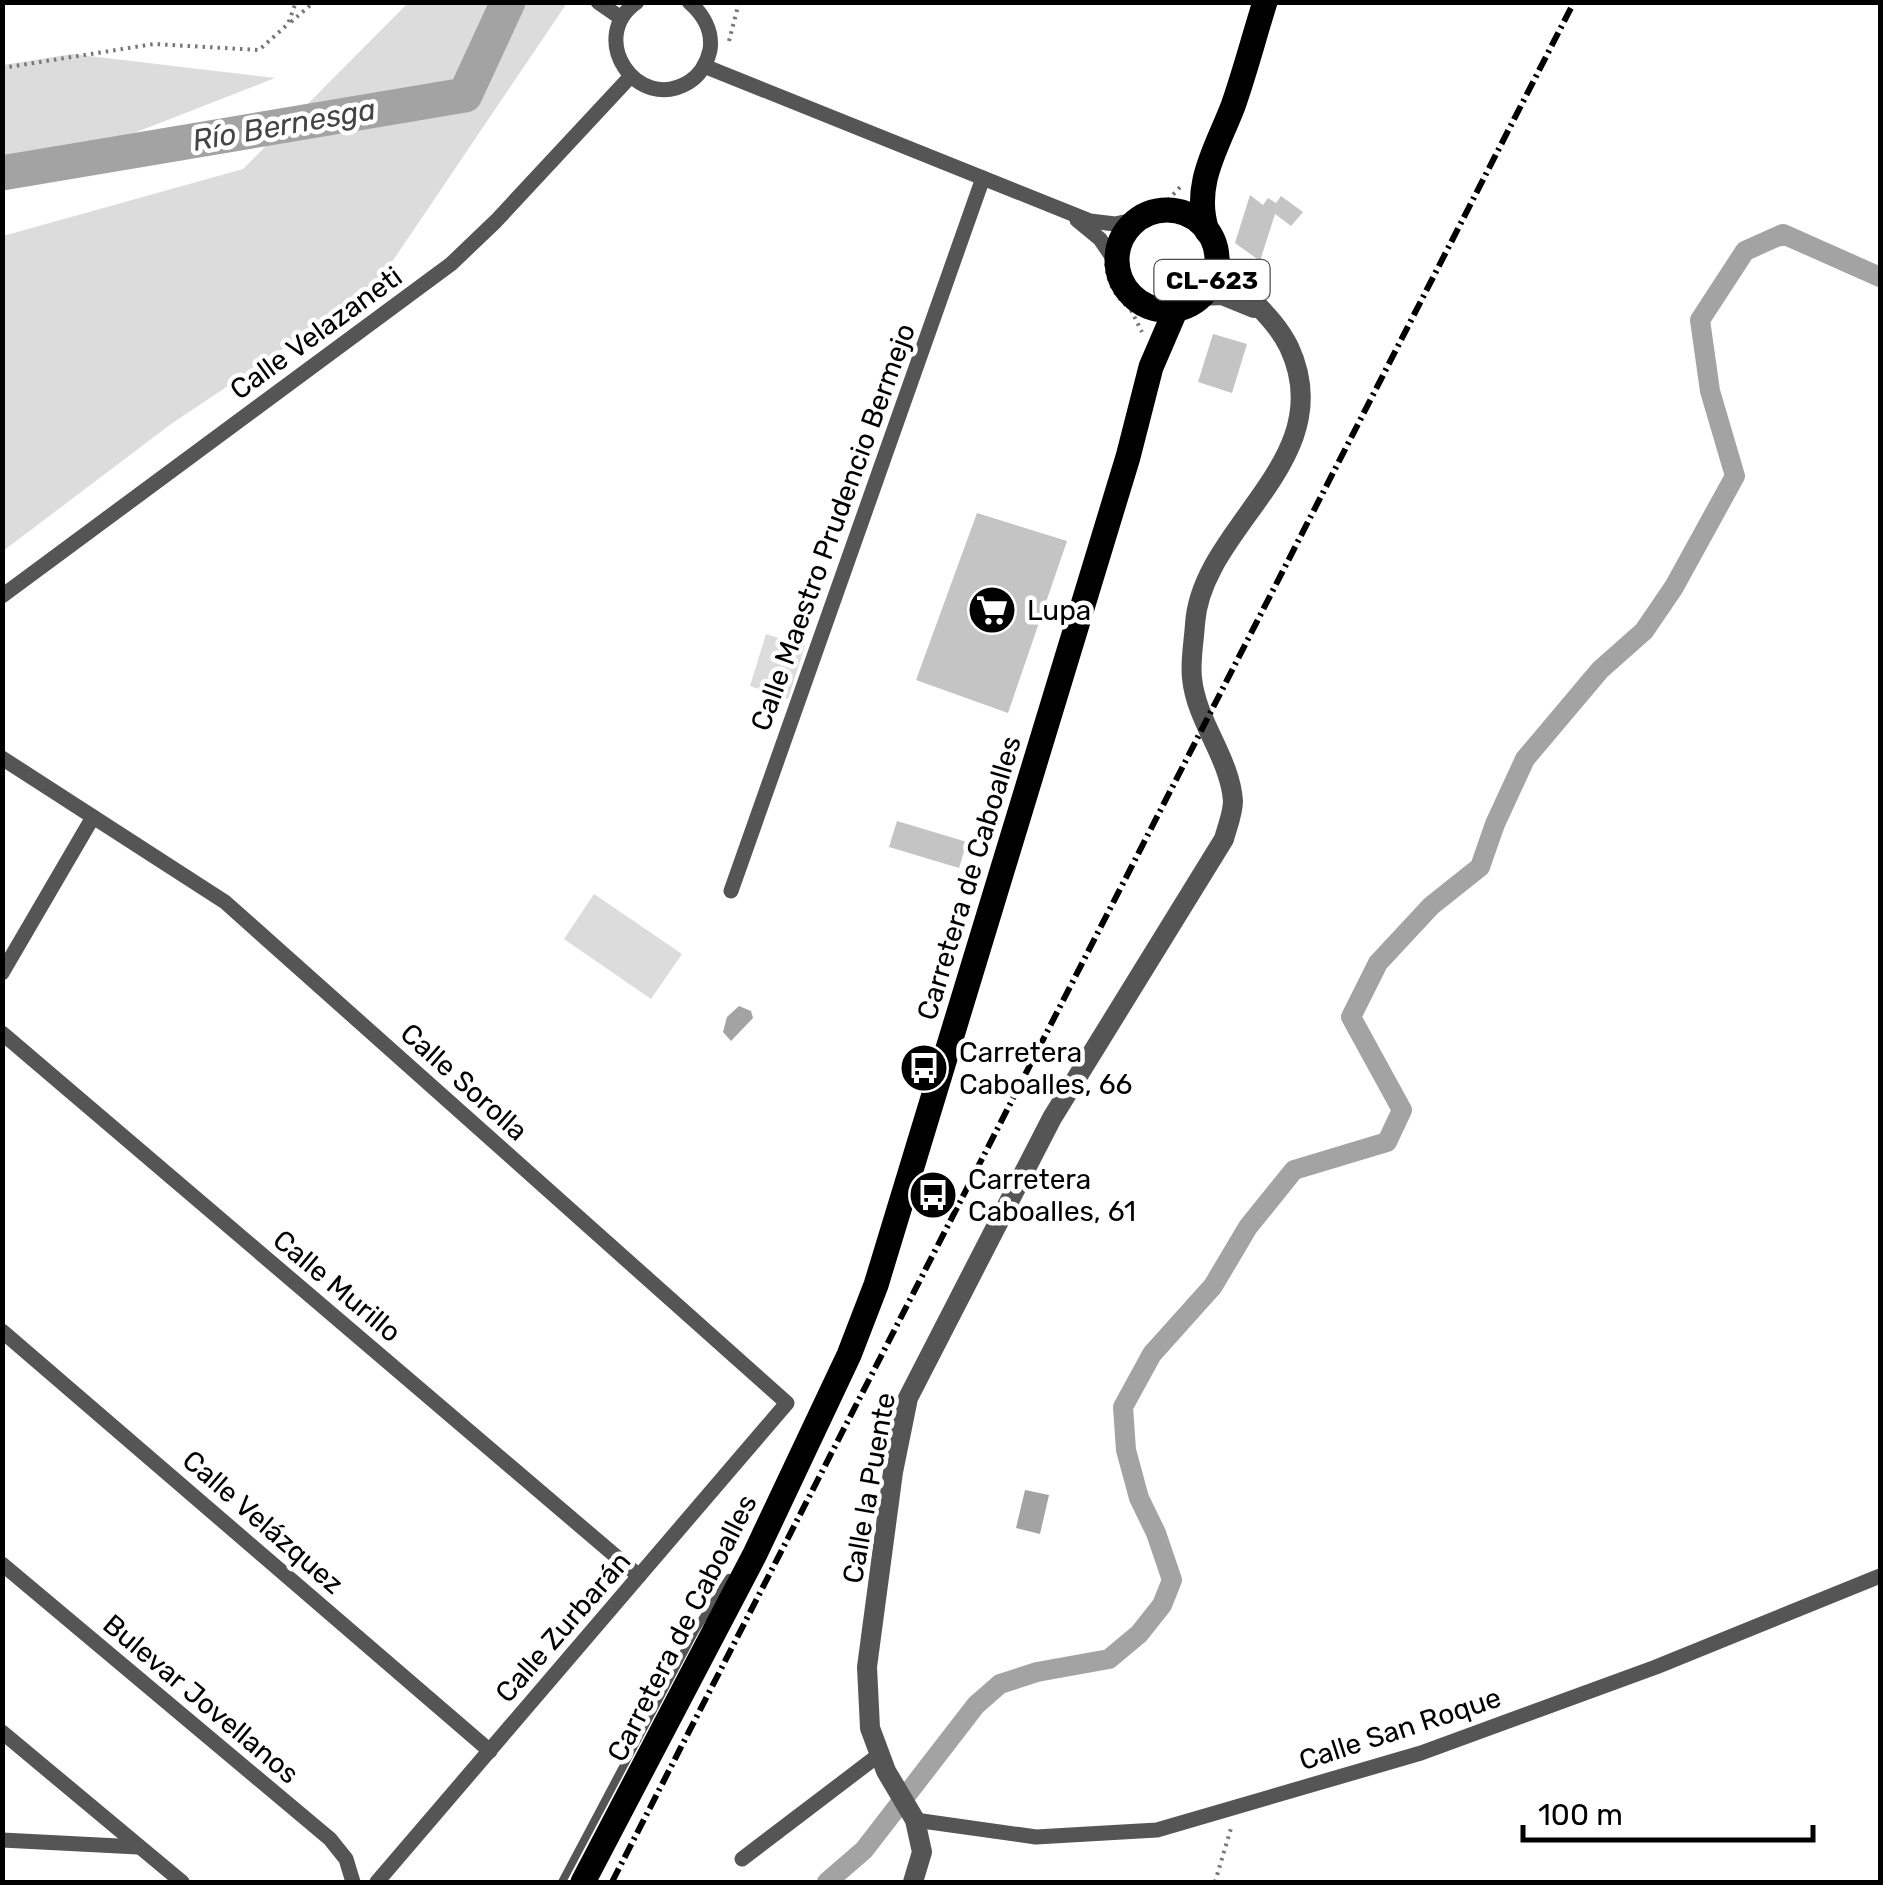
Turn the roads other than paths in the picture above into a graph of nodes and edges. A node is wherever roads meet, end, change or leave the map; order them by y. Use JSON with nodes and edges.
{"nodes":[{"id":1,"x":598,"y":2,"type":"edge"},
{"id":2,"x":636,"y":2,"type":"edge"},
{"id":3,"x":689,"y":2,"type":"edge"},
{"id":4,"x":1265,"y":2,"type":"edge"},
{"id":5,"x":621,"y":18,"type":"junction"},
{"id":6,"x":704,"y":66,"type":"junction"},
{"id":7,"x":630,"y":77,"type":"junction"},
{"id":8,"x":1205,"y":173,"type":"junction"},
{"id":9,"x":982,"y":178,"type":"junction"},
{"id":10,"x":1173,"y":207,"type":"junction"},
{"id":11,"x":1070,"y":214,"type":"junction"},
{"id":12,"x":1129,"y":221,"type":"junction"},
{"id":13,"x":1205,"y":223,"type":"junction"},
{"id":14,"x":1112,"y":256,"type":"junction"},
{"id":15,"x":1220,"y":264,"type":"junction"},
{"id":16,"x":1208,"y":296,"type":"junction"},
{"id":17,"x":1173,"y":314,"type":"junction"},
{"id":18,"x":1265,"y":314,"type":"junction"},
{"id":19,"x":1137,"y":315,"type":"junction"},
{"id":20,"x":1150,"y":368,"type":"junction"},
{"id":21,"x":2,"y":596,"type":"edge"},
{"id":22,"x":2,"y":758,"type":"edge"},
{"id":23,"x":92,"y":817,"type":"junction"},
{"id":24,"x":731,"y":892,"type":"dead end"},
{"id":25,"x":2,"y":974,"type":"edge"},
{"id":26,"x":2,"y":1033,"type":"edge"},
{"id":27,"x":2,"y":1331,"type":"edge"},
{"id":28,"x":787,"y":1403,"type":"joint"},
{"id":29,"x":783,"y":1495,"type":"junction"},
{"id":30,"x":2,"y":1564,"type":"edge"},
{"id":31,"x":639,"y":1576,"type":"junction"},
{"id":32,"x":1880,"y":1576,"type":"edge"},
{"id":33,"x":2,"y":1732,"type":"edge"},
{"id":34,"x":490,"y":1750,"type":"junction"},
{"id":35,"x":880,"y":1754,"type":"junction"},
{"id":36,"x":912,"y":1815,"type":"junction"},
{"id":37,"x":2,"y":1840,"type":"edge"},
{"id":38,"x":138,"y":1846,"type":"junction"},
{"id":39,"x":742,"y":1858,"type":"dead end"},
{"id":40,"x":182,"y":1882,"type":"edge"},
{"id":41,"x":354,"y":1882,"type":"edge"},
{"id":42,"x":377,"y":1882,"type":"edge"},
{"id":43,"x":562,"y":1882,"type":"edge"},
{"id":44,"x":583,"y":1882,"type":"edge"},
{"id":45,"x":913,"y":1882,"type":"edge"}],
"edges":[{"from":1,"to":5,"type":"street"},
{"from":2,"to":5,"type":"street"},
{"from":3,"to":6,"type":"street"},
{"from":4,"to":8,"type":"main road","number":"CL-623"},
{"from":5,"to":7,"type":"street"},
{"from":6,"to":7,"type":"street"},
{"from":6,"to":9,"type":"street"},
{"from":7,"to":21,"type":"street","name":"Calle Velazaneti"},
{"from":8,"to":10,"type":"main road","number":"CL-623"},
{"from":8,"to":13,"type":"main road","number":"CL-623"},
{"from":9,"to":11,"type":"street"},
{"from":9,"to":24,"type":"street","name":"Calle Maestro Prudencio Bermejo"},
{"from":10,"to":12,"type":"main road","number":"CL-623"},
{"from":10,"to":13,"type":"main road","number":"CL-623"},
{"from":11,"to":12,"type":"street"},
{"from":11,"to":14,"type":"street"},
{"from":12,"to":14,"type":"main road","number":"CL-623"},
{"from":13,"to":15,"type":"main road","number":"CL-623"},
{"from":14,"to":19,"type":"main road","number":"CL-623"},
{"from":15,"to":16,"type":"main road","number":"CL-623"},
{"from":15,"to":18,"type":"street","name":"Calle la Puente"},
{"from":16,"to":17,"type":"main road","number":"CL-623"},
{"from":16,"to":18,"type":"street"},
{"from":17,"to":19,"type":"main road","number":"CL-623"},
{"from":17,"to":20,"type":"main road","name":"Carretera de Caboalles","number":"CL-623"},
{"from":18,"to":35,"type":"street","name":"Calle la Puente"},
{"from":19,"to":20,"type":"main road","name":"Carretera de Caboalles","number":"CL-623"},
{"from":20,"to":29,"type":"main road","name":"Carretera de Caboalles","number":"CL-623"},
{"from":22,"to":23,"type":"street","name":"Calle Sorolla"},
{"from":23,"to":25,"type":"street"},
{"from":23,"to":28,"type":"street","name":"Calle Sorolla"},
{"from":26,"to":31,"type":"street","name":"Calle Murillo"},
{"from":27,"to":34,"type":"street","name":"Calle Velázquez"},
{"from":28,"to":31,"type":"street","name":"Calle Zurbarán"},
{"from":29,"to":43,"type":"lane"},
{"from":29,"to":44,"type":"main road","name":"Carretera de Caboalles","number":"CL-623"},
{"from":30,"to":41,"type":"street","name":"Bulevar Jovellanos"},
{"from":31,"to":34,"type":"street","name":"Calle Zurbarán"},
{"from":32,"to":36,"type":"street","name":"Calle San Roque"},
{"from":33,"to":38,"type":"street"},
{"from":34,"to":42,"type":"street","name":"Calle Zurbarán"},
{"from":35,"to":36,"type":"street","name":"Calle la Puente"},
{"from":35,"to":39,"type":"street"},
{"from":36,"to":45,"type":"street"},
{"from":37,"to":38,"type":"street"},
{"from":38,"to":40,"type":"street"}]}
